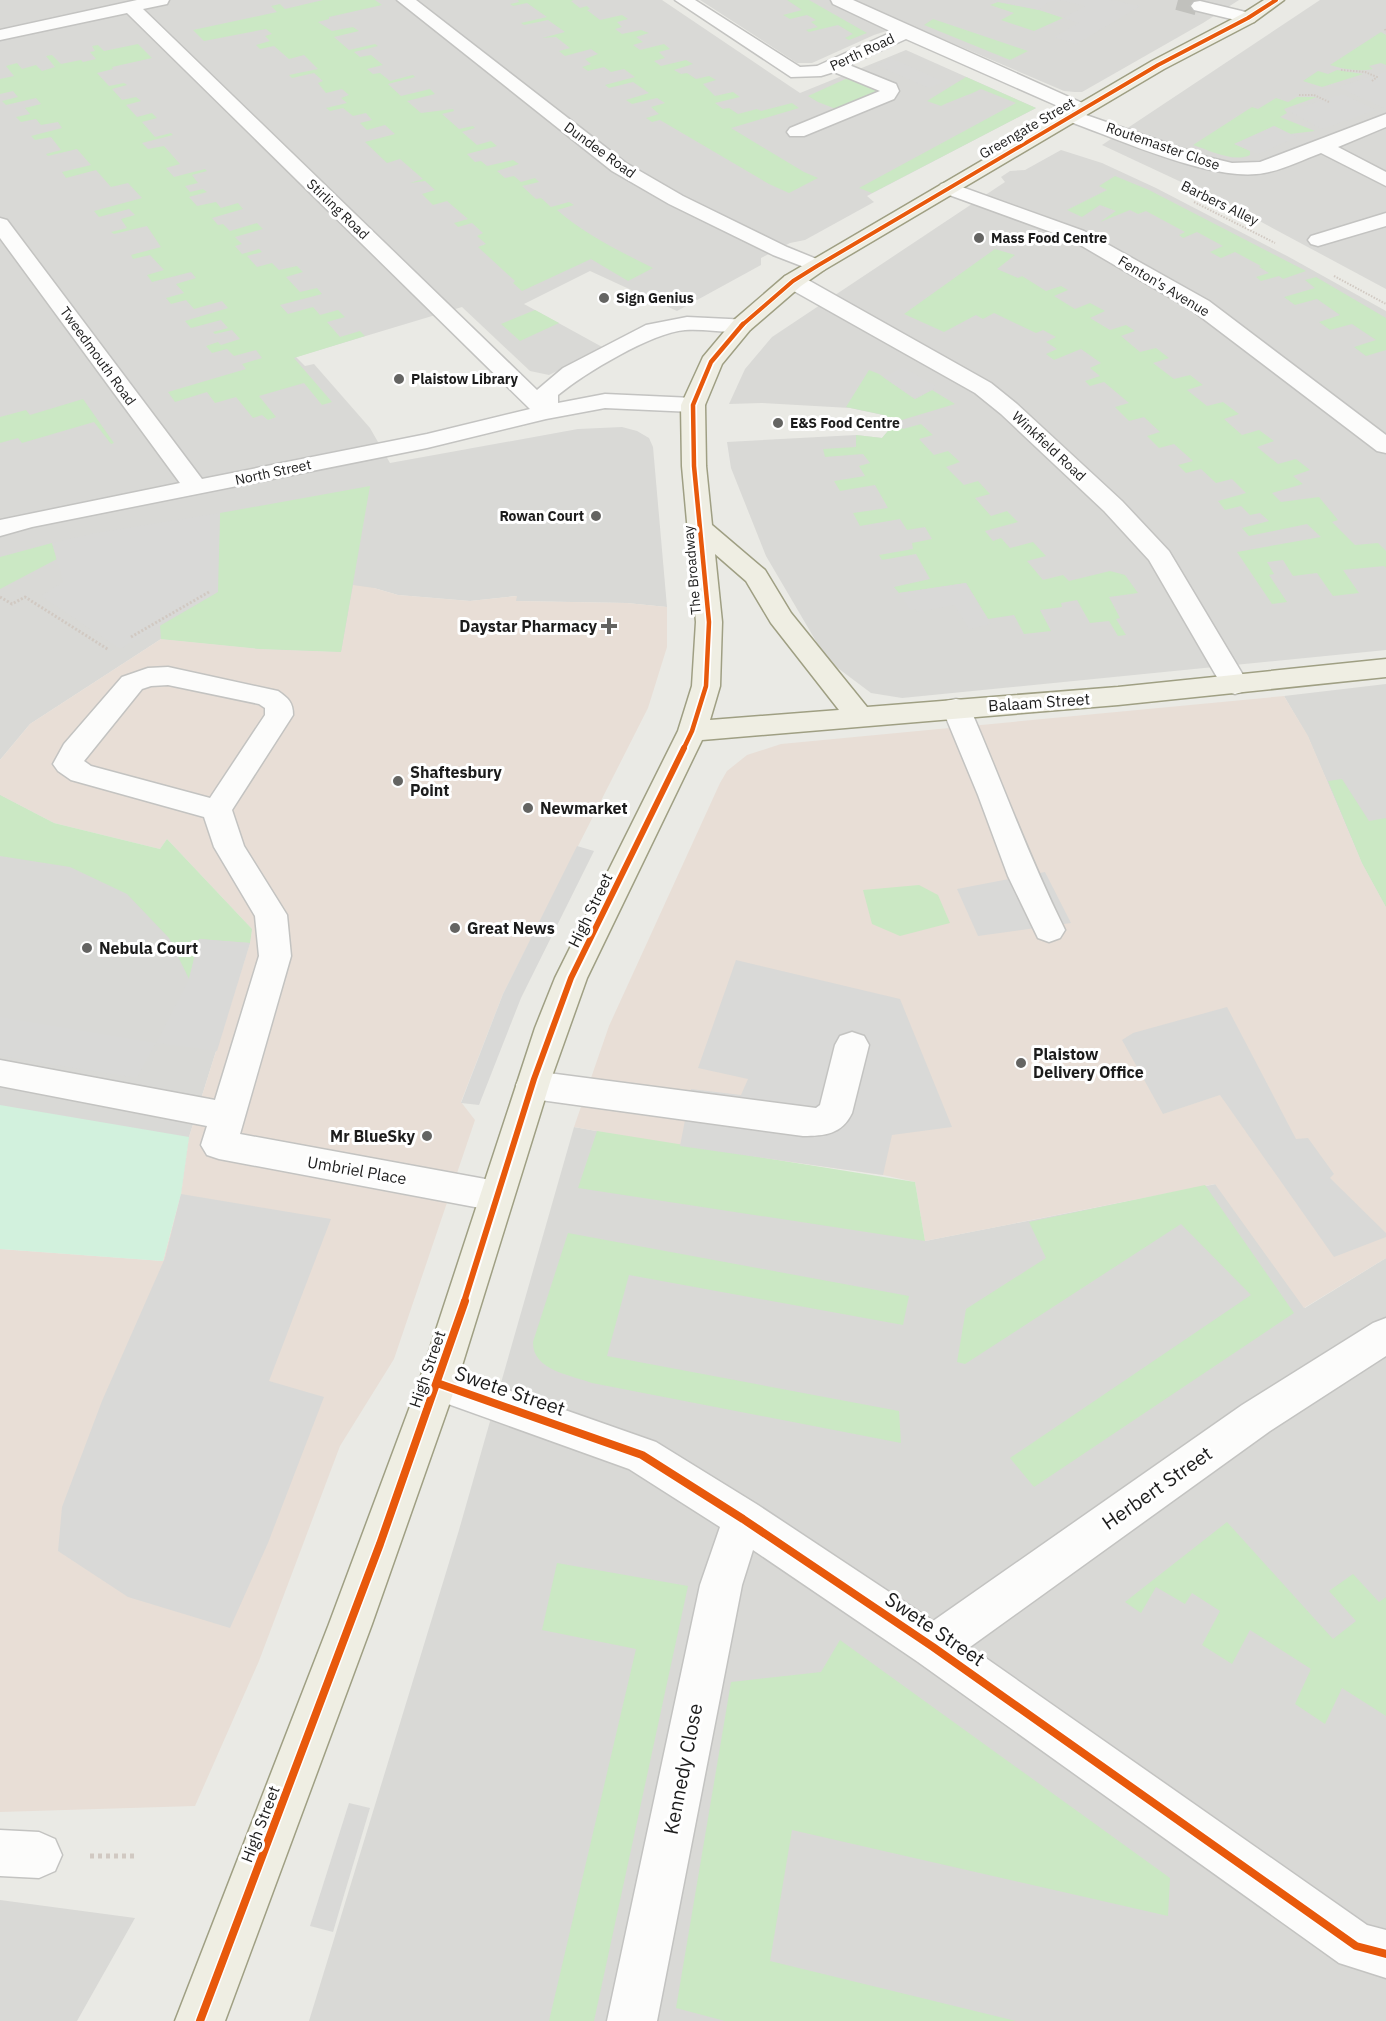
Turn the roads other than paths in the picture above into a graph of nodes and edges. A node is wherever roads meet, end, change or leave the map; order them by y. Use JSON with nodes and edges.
{"nodes":[{"id":1,"x":161,"y":0,"type":"edge"},
{"id":2,"x":405,"y":0,"type":"edge"},
{"id":3,"x":683,"y":0,"type":"edge"},
{"id":4,"x":839,"y":0,"type":"edge"},
{"id":5,"x":1276,"y":0,"type":"edge"},
{"id":6,"x":1200,"y":6,"type":"dead end"},
{"id":7,"x":131,"y":7,"type":"junction"},
{"id":8,"x":1248,"y":18,"type":"junction"},
{"id":9,"x":906,"y":32,"type":"junction"},
{"id":10,"x":0,"y":35,"type":"edge"},
{"id":11,"x":834,"y":65,"type":"junction"},
{"id":12,"x":1077,"y":112,"type":"junction"},
{"id":13,"x":1386,"y":120,"type":"edge"},
{"id":14,"x":797,"y":132,"type":"dead end"},
{"id":15,"x":1323,"y":147,"type":"junction"},
{"id":16,"x":1386,"y":180,"type":"edge"},
{"id":17,"x":948,"y":188,"type":"junction"},
{"id":18,"x":1386,"y":219,"type":"edge"},
{"id":19,"x":0,"y":224,"type":"edge"},
{"id":20,"x":1318,"y":240,"type":"dead end"},
{"id":21,"x":817,"y":266,"type":"junction"},
{"id":22,"x":793,"y":281,"type":"junction"},
{"id":23,"x":742,"y":325,"type":"junction"},
{"id":24,"x":693,"y":405,"type":"junction"},
{"id":25,"x":546,"y":412,"type":"junction"},
{"id":26,"x":1386,"y":446,"type":"edge"},
{"id":27,"x":196,"y":488,"type":"junction"},
{"id":28,"x":0,"y":528,"type":"edge"},
{"id":29,"x":701,"y":528,"type":"junction"},
{"id":30,"x":1386,"y":668,"type":"edge"},
{"id":31,"x":1235,"y":685,"type":"junction"},
{"id":32,"x":956,"y":708,"type":"junction"},
{"id":33,"x":860,"y":717,"type":"junction"},
{"id":34,"x":692,"y":731,"type":"junction"},
{"id":35,"x":217,"y":810,"type":"junction"},
{"id":36,"x":1049,"y":930,"type":"dead end"},
{"id":37,"x":852,"y":1045,"type":"dead end"},
{"id":38,"x":0,"y":1073,"type":"edge"},
{"id":39,"x":533,"y":1085,"type":"junction"},
{"id":40,"x":223,"y":1131,"type":"junction"},
{"id":41,"x":496,"y":1196,"type":"junction"},
{"id":42,"x":1386,"y":1335,"type":"edge"},
{"id":43,"x":437,"y":1383,"type":"junction"},
{"id":44,"x":743,"y":1519,"type":"junction"},
{"id":45,"x":933,"y":1647,"type":"junction"},
{"id":46,"x":1386,"y":1954,"type":"edge"},
{"id":47,"x":200,"y":2021,"type":"edge"},
{"id":48,"x":632,"y":2021,"type":"edge"}],
"edges":[{"from":1,"to":7,"type":"street"},
{"from":2,"to":21,"type":"street","name":"Dundee Road"},
{"from":3,"to":11,"type":"street","name":"Perth Road"},
{"from":4,"to":9,"type":"street"},
{"from":5,"to":8,"type":"main road","name":"Greengate Street"},
{"from":6,"to":8,"type":"street"},
{"from":7,"to":10,"type":"street"},
{"from":7,"to":25,"type":"street","name":"Stirling Road"},
{"from":8,"to":12,"type":"main road","name":"Greengate Street"},
{"from":9,"to":11,"type":"street","name":"Perth Road"},
{"from":9,"to":12,"type":"street","name":"Perth Road"},
{"from":11,"to":14,"type":"street"},
{"from":12,"to":15,"type":"street","name":"Routemaster Close"},
{"from":12,"to":17,"type":"main road","name":"Greengate Street"},
{"from":13,"to":15,"type":"street","name":"Routemaster Close"},
{"from":15,"to":16,"type":"street"},
{"from":17,"to":21,"type":"main road","name":"Greengate Street"},
{"from":17,"to":26,"type":"street","name":"Fenton's Avenue"},
{"from":18,"to":20,"type":"street"},
{"from":19,"to":27,"type":"street","name":"Tweedmouth Road"},
{"from":21,"to":22,"type":"main road","name":"Greengate Street"},
{"from":22,"to":23,"type":"main road"},
{"from":22,"to":31,"type":"street","name":"Winkfield Road"},
{"from":23,"to":24,"type":"main road"},
{"from":23,"to":25,"type":"street"},
{"from":24,"to":25,"type":"street","name":"North Street"},
{"from":24,"to":29,"type":"main road","name":"The Broadway"},
{"from":25,"to":27,"type":"street","name":"North Street"},
{"from":27,"to":28,"type":"street","name":"North Street"},
{"from":29,"to":33,"type":"main road"},
{"from":29,"to":34,"type":"main road","name":"The Broadway"},
{"from":30,"to":31,"type":"main road","name":"Balaam Street"},
{"from":31,"to":32,"type":"main road","name":"Balaam Street"},
{"from":32,"to":33,"type":"main road","name":"Balaam Street"},
{"from":32,"to":36,"type":"street"},
{"from":33,"to":34,"type":"main road","name":"Balaam Street"},
{"from":34,"to":39,"type":"main road","name":"High Street"},
{"from":35,"to":35,"type":"street"},
{"from":35,"to":40,"type":"street"},
{"from":37,"to":39,"type":"street"},
{"from":38,"to":40,"type":"street","name":"Umbriel Place"},
{"from":39,"to":41,"type":"main road","name":"High Street"},
{"from":40,"to":41,"type":"street","name":"Umbriel Place"},
{"from":41,"to":43,"type":"main road","name":"High Street"},
{"from":42,"to":45,"type":"street","name":"Herbert Street"},
{"from":43,"to":44,"type":"street","name":"Swete Street"},
{"from":43,"to":47,"type":"main road","name":"High Street"},
{"from":44,"to":45,"type":"street","name":"Swete Street"},
{"from":44,"to":48,"type":"street","name":"Kennedy Close"},
{"from":45,"to":46,"type":"street","name":"Swete Street"}]}
